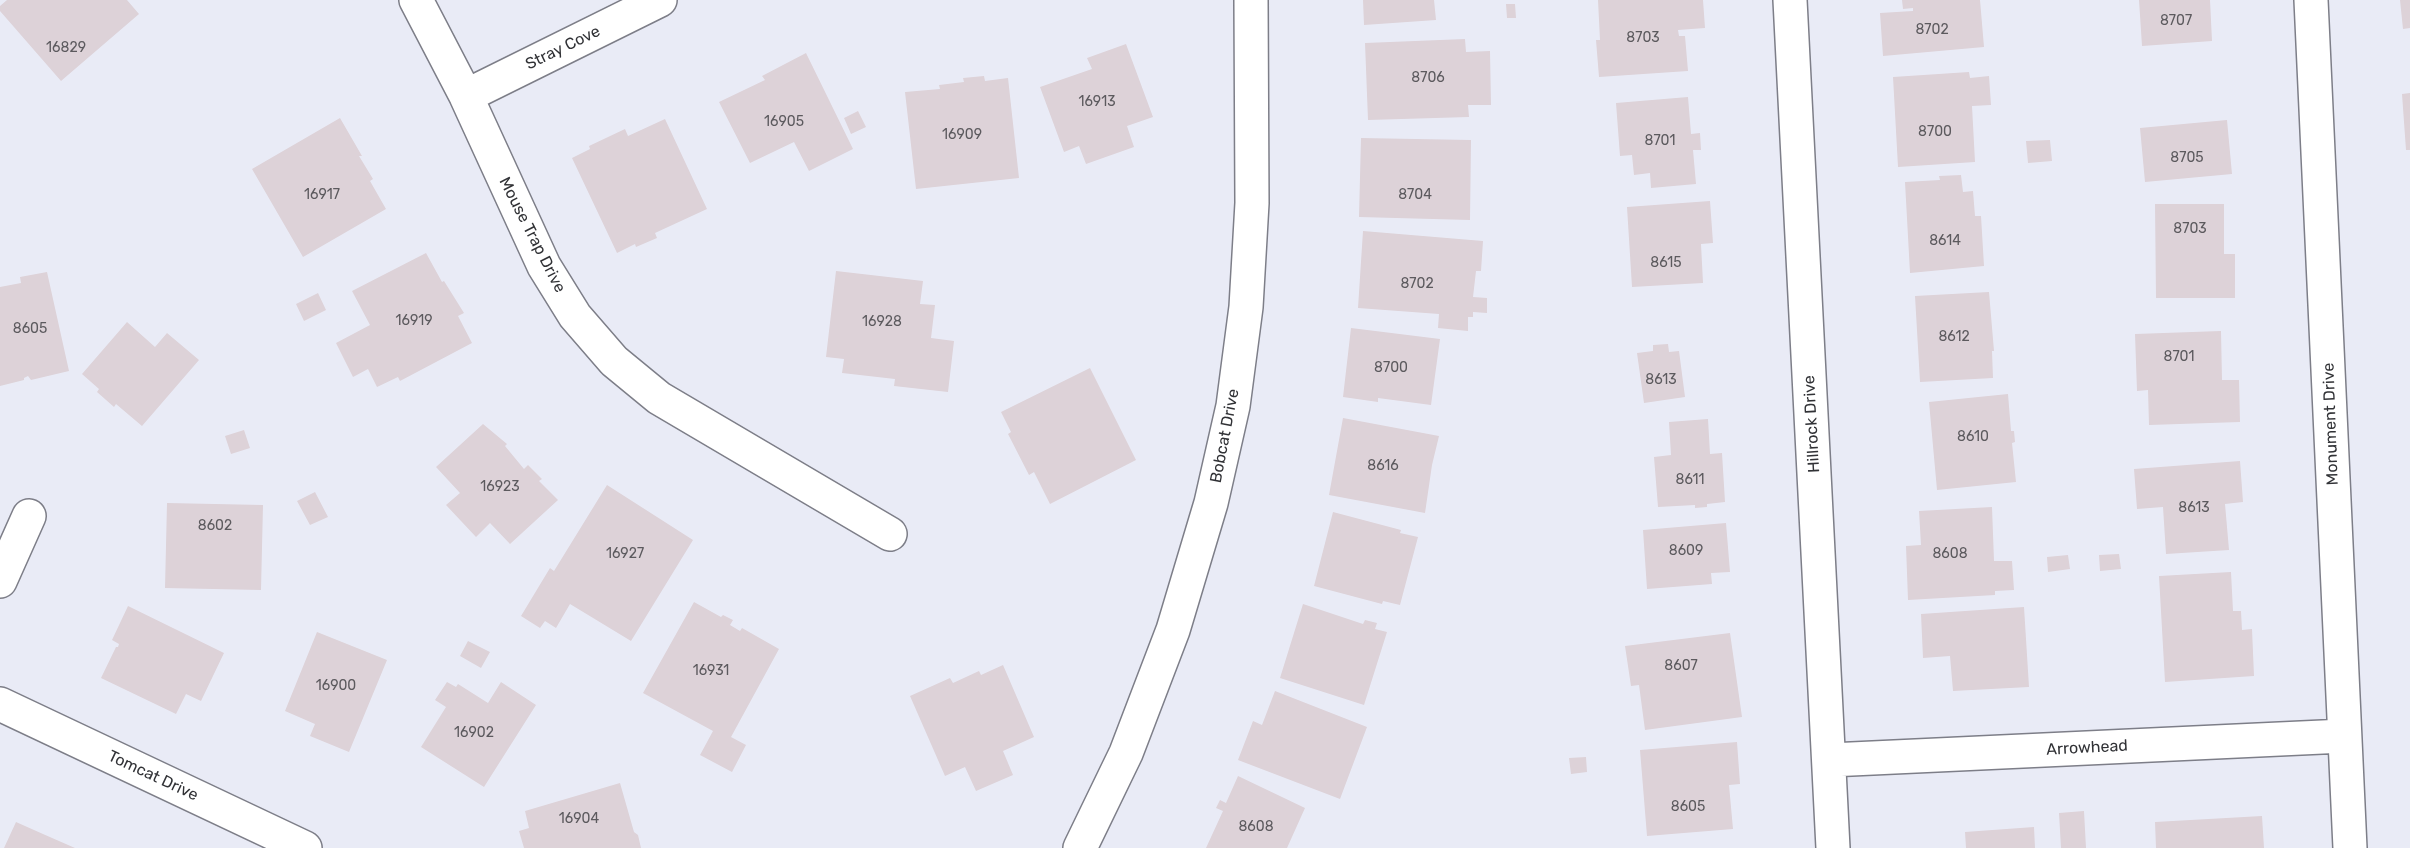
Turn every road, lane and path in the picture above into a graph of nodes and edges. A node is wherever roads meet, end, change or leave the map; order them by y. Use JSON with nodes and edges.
{"nodes":[{"id":1,"x":416,"y":0,"type":"edge"},
{"id":2,"x":660,"y":0,"type":"edge"},
{"id":3,"x":1251,"y":0,"type":"edge"},
{"id":4,"x":1790,"y":0,"type":"edge"},
{"id":5,"x":2311,"y":0,"type":"edge"},
{"id":6,"x":466,"y":96,"type":"junction"},
{"id":7,"x":30,"y":516,"type":"dead end"},
{"id":8,"x":890,"y":534,"type":"dead end"},
{"id":9,"x":0,"y":581,"type":"edge"},
{"id":10,"x":0,"y":704,"type":"edge"},
{"id":11,"x":2344,"y":736,"type":"junction"},
{"id":12,"x":1830,"y":760,"type":"junction"},
{"id":13,"x":305,"y":848,"type":"edge"},
{"id":14,"x":1080,"y":848,"type":"edge"},
{"id":15,"x":1833,"y":848,"type":"edge"},
{"id":16,"x":2350,"y":848,"type":"edge"}],
"edges":[{"from":1,"to":6,"type":"street","name":"Mouse Trap Drive"},
{"from":2,"to":6,"type":"street","name":"Stray Cove"},
{"from":3,"to":14,"type":"street","name":"Bobcat Drive"},
{"from":4,"to":12,"type":"street","name":"Hillrock Drive"},
{"from":5,"to":11,"type":"street","name":"Monument Drive"},
{"from":6,"to":8,"type":"street","name":"Mouse Trap Drive"},
{"from":7,"to":9,"type":"street"},
{"from":10,"to":13,"type":"street","name":"Tomcat Drive"},
{"from":11,"to":12,"type":"street","name":"Arrowhead"},
{"from":11,"to":16,"type":"street","name":"Monument Drive"},
{"from":12,"to":15,"type":"street","name":"Hillrock Drive"}]}
